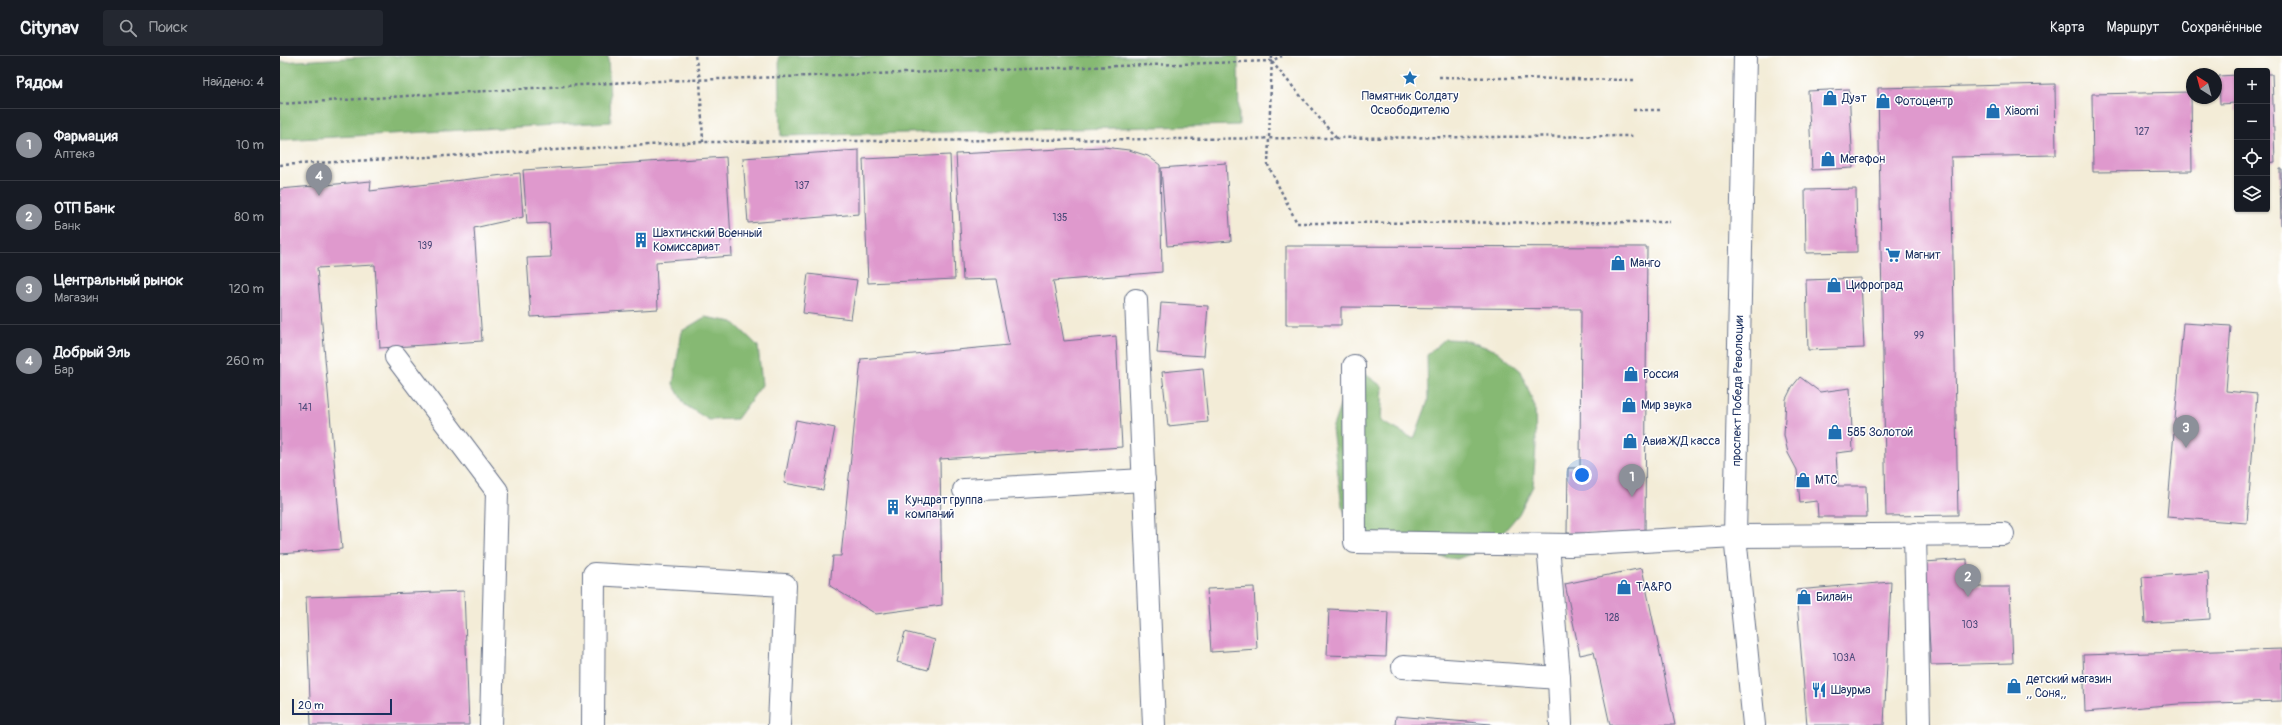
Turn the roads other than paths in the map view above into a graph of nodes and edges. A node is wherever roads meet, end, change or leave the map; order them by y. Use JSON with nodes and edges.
{"nodes":[{"id":1,"x":1745,"y":56,"type":"edge"},
{"id":2,"x":1136,"y":300,"type":"dead end"},
{"id":3,"x":396,"y":357,"type":"dead end"},
{"id":4,"x":1354,"y":366,"type":"dead end"},
{"id":5,"x":1144,"y":480,"type":"junction"},
{"id":6,"x":964,"y":490,"type":"dead end"},
{"id":7,"x":1915,"y":534,"type":"junction"},
{"id":8,"x":2003,"y":534,"type":"dead end"},
{"id":9,"x":1735,"y":536,"type":"junction"},
{"id":10,"x":1548,"y":545,"type":"junction"},
{"id":11,"x":1403,"y":667,"type":"dead end"},
{"id":12,"x":1560,"y":678,"type":"junction"},
{"id":13,"x":491,"y":725,"type":"edge"},
{"id":14,"x":594,"y":725,"type":"edge"},
{"id":15,"x":779,"y":725,"type":"edge"},
{"id":16,"x":1154,"y":725,"type":"edge"},
{"id":17,"x":1561,"y":725,"type":"edge"},
{"id":18,"x":1754,"y":725,"type":"edge"},
{"id":19,"x":1919,"y":725,"type":"edge"}],
"edges":[{"from":1,"to":9,"type":"main road","name":"проспект Победа Революции"},
{"from":2,"to":5,"type":"main road"},
{"from":3,"to":13,"type":"main road"},
{"from":4,"to":10,"type":"main road"},
{"from":5,"to":6,"type":"main road"},
{"from":5,"to":16,"type":"main road"},
{"from":7,"to":8,"type":"main road"},
{"from":7,"to":9,"type":"main road"},
{"from":7,"to":19,"type":"main road"},
{"from":9,"to":10,"type":"main road"},
{"from":9,"to":18,"type":"main road","name":"проспект Победа Революции"},
{"from":10,"to":12,"type":"main road"},
{"from":11,"to":12,"type":"main road"},
{"from":12,"to":17,"type":"main road"},
{"from":14,"to":15,"type":"main road"}]}
